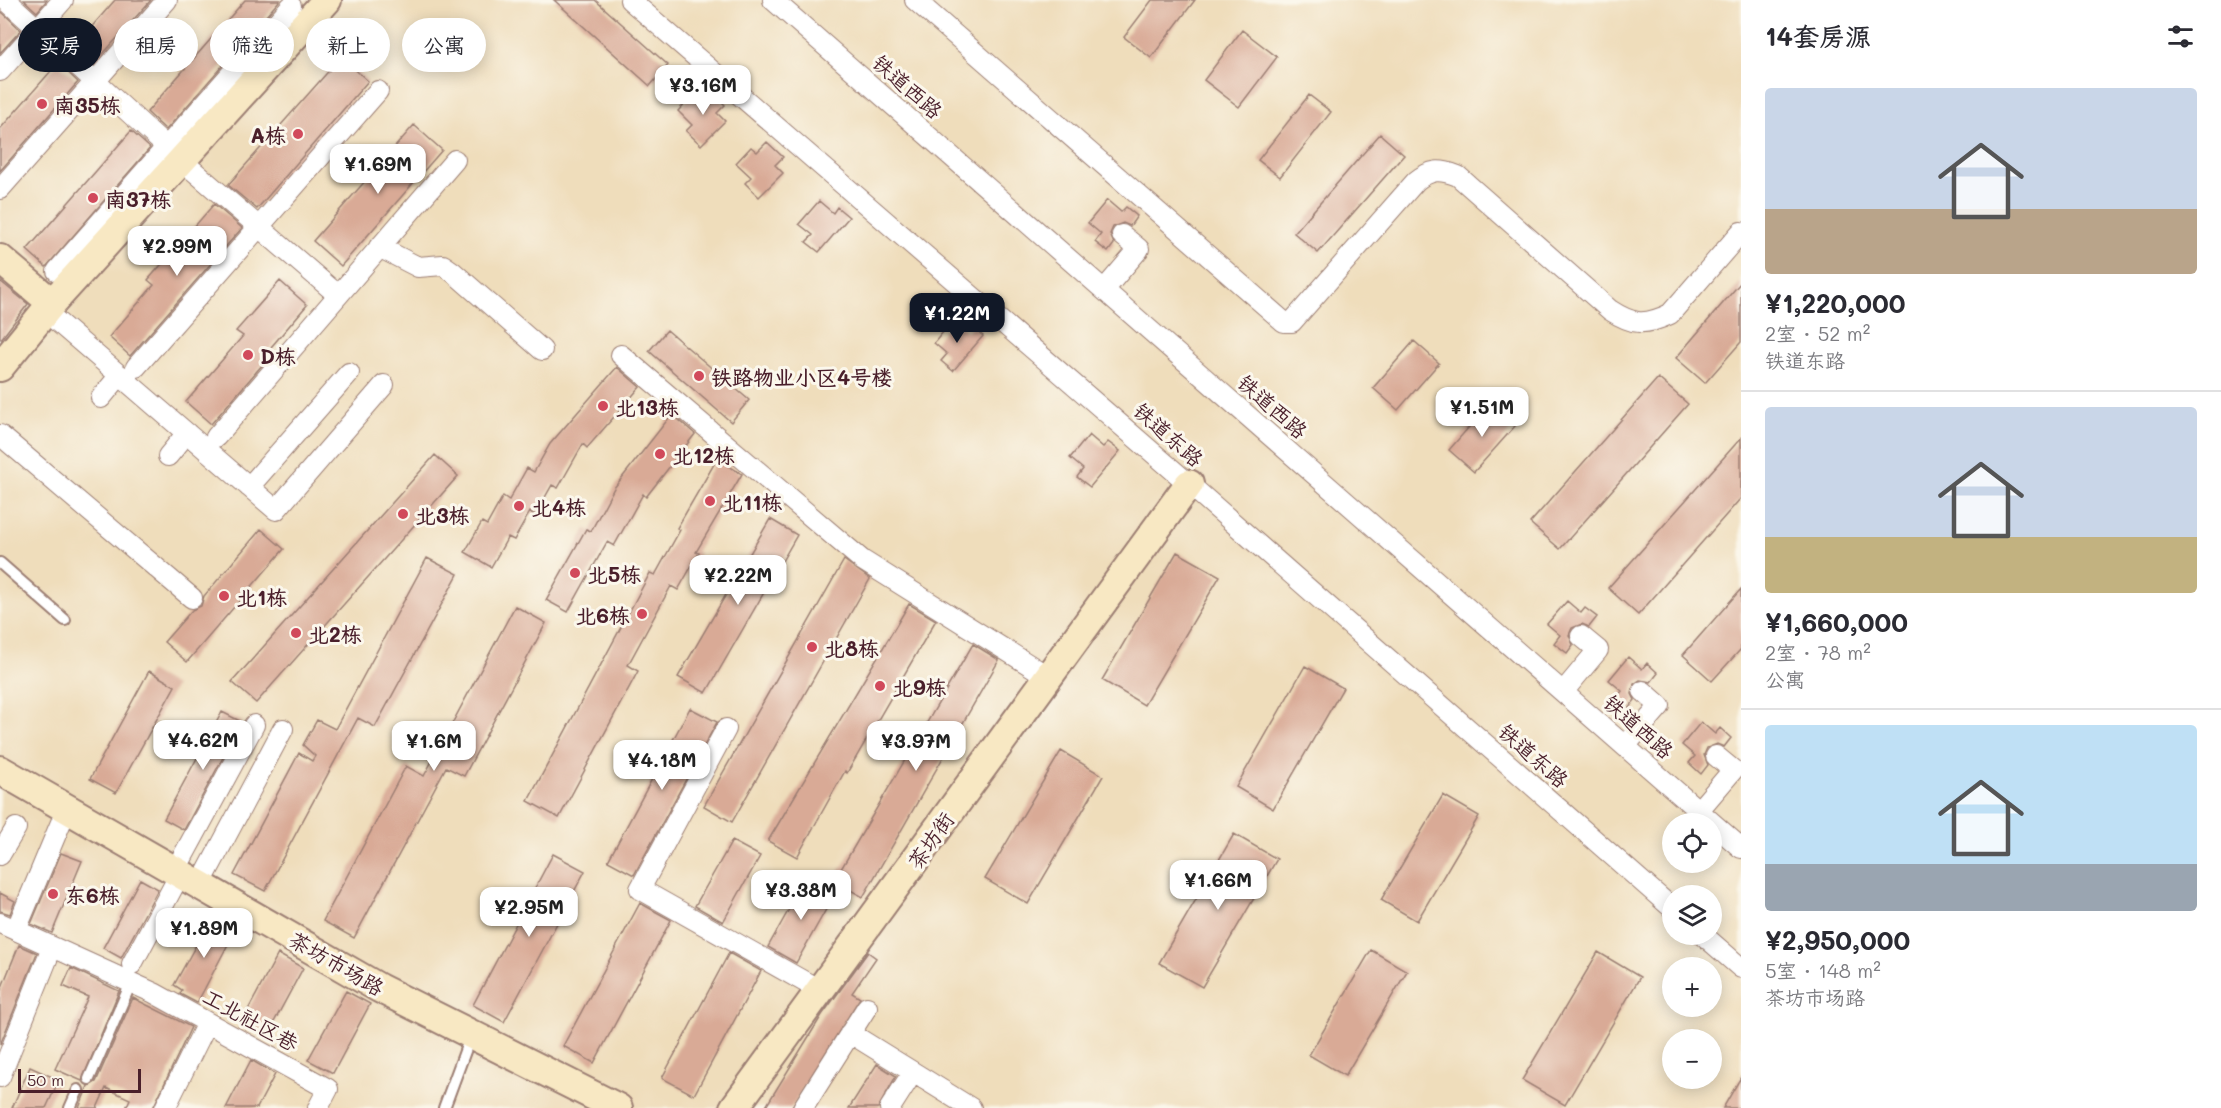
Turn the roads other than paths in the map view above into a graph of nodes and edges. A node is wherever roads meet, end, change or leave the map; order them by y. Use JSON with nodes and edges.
{"nodes":[{"id":1,"x":6,"y":0,"type":"edge"},
{"id":2,"x":63,"y":0,"type":"edge"},
{"id":3,"x":167,"y":0,"type":"edge"},
{"id":4,"x":327,"y":0,"type":"edge"},
{"id":5,"x":630,"y":0,"type":"edge"},
{"id":6,"x":773,"y":0,"type":"edge"},
{"id":7,"x":915,"y":0,"type":"edge"},
{"id":8,"x":293,"y":2,"type":"edge"},
{"id":9,"x":26,"y":18,"type":"edge"},
{"id":10,"x":47,"y":18,"type":"edge"},
{"id":11,"x":18,"y":51,"type":"edge"},
{"id":12,"x":0,"y":71,"type":"edge"},
{"id":13,"x":86,"y":72,"type":"edge"},
{"id":14,"x":96,"y":81,"type":"junction"},
{"id":15,"x":378,"y":91,"type":"dead end"},
{"id":16,"x":174,"y":154,"type":"junction"},
{"id":17,"x":455,"y":160,"type":"dead end"},
{"id":18,"x":0,"y":189,"type":"edge"},
{"id":19,"x":259,"y":227,"type":"junction"},
{"id":20,"x":1741,"y":232,"type":"edge"},
{"id":21,"x":1122,"y":235,"type":"dead end"},
{"id":22,"x":379,"y":247,"type":"junction"},
{"id":23,"x":0,"y":259,"type":"edge"},
{"id":24,"x":57,"y":271,"type":"dead end"},
{"id":25,"x":1104,"y":290,"type":"junction"},
{"id":26,"x":338,"y":295,"type":"junction"},
{"id":27,"x":48,"y":307,"type":"junction"},
{"id":28,"x":542,"y":350,"type":"dead end"},
{"id":29,"x":621,"y":355,"type":"dead end"},
{"id":30,"x":0,"y":367,"type":"edge"},
{"id":31,"x":128,"y":371,"type":"junction"},
{"id":32,"x":349,"y":373,"type":"dead end"},
{"id":33,"x":384,"y":385,"type":"dead end"},
{"id":34,"x":101,"y":398,"type":"dead end"},
{"id":35,"x":187,"y":433,"type":"junction"},
{"id":36,"x":0,"y":435,"type":"edge"},
{"id":37,"x":216,"y":437,"type":"dead end"},
{"id":38,"x":168,"y":456,"type":"dead end"},
{"id":39,"x":1189,"y":484,"type":"junction"},
{"id":40,"x":249,"y":487,"type":"junction"},
{"id":41,"x":0,"y":563,"type":"edge"},
{"id":42,"x":192,"y":598,"type":"dead end"},
{"id":43,"x":64,"y":620,"type":"dead end"},
{"id":44,"x":1581,"y":636,"type":"dead end"},
{"id":45,"x":1047,"y":676,"type":"junction"},
{"id":46,"x":1643,"y":691,"type":"dead end"},
{"id":47,"x":1563,"y":692,"type":"junction"},
{"id":48,"x":254,"y":725,"type":"dead end"},
{"id":49,"x":284,"y":729,"type":"dead end"},
{"id":50,"x":726,"y":729,"type":"dead end"},
{"id":51,"x":1625,"y":746,"type":"junction"},
{"id":52,"x":1716,"y":756,"type":"dead end"},
{"id":53,"x":0,"y":770,"type":"edge"},
{"id":54,"x":67,"y":808,"type":"junction"},
{"id":55,"x":1698,"y":811,"type":"junction"},
{"id":56,"x":16,"y":828,"type":"dead end"},
{"id":57,"x":1741,"y":848,"type":"edge"},
{"id":58,"x":0,"y":855,"type":"edge"},
{"id":59,"x":185,"y":876,"type":"junction"},
{"id":60,"x":1662,"y":899,"type":"edge"},
{"id":61,"x":8,"y":927,"type":"edge"},
{"id":62,"x":1715,"y":945,"type":"edge"},
{"id":63,"x":52,"y":947,"type":"junction"},
{"id":64,"x":1741,"y":968,"type":"edge"},
{"id":65,"x":132,"y":974,"type":"junction"},
{"id":66,"x":821,"y":991,"type":"junction"},
{"id":67,"x":867,"y":1006,"type":"dead end"},
{"id":68,"x":207,"y":1023,"type":"junction"},
{"id":69,"x":850,"y":1033,"type":"junction"},
{"id":70,"x":472,"y":1035,"type":"junction"},
{"id":71,"x":913,"y":1072,"type":"junction"},
{"id":72,"x":0,"y":1077,"type":"edge"},
{"id":73,"x":88,"y":1079,"type":"dead end"},
{"id":74,"x":78,"y":1090,"type":"dead end"},
{"id":75,"x":70,"y":1108,"type":"edge"},
{"id":76,"x":165,"y":1108,"type":"edge"},
{"id":77,"x":318,"y":1108,"type":"edge"},
{"id":78,"x":444,"y":1108,"type":"edge"},
{"id":79,"x":618,"y":1108,"type":"edge"},
{"id":80,"x":734,"y":1108,"type":"edge"},
{"id":81,"x":803,"y":1108,"type":"edge"},
{"id":82,"x":890,"y":1108,"type":"edge"},
{"id":83,"x":971,"y":1108,"type":"edge"}],
"edges":[{"from":1,"to":9,"type":"street"},
{"from":2,"to":10,"type":"street"},
{"from":3,"to":14,"type":"street"},
{"from":4,"to":16,"type":"street"},
{"from":5,"to":39,"type":"street","name":"铁道东路"},
{"from":6,"to":25,"type":"street","name":"铁道西路"},
{"from":7,"to":20,"type":"street"},
{"from":8,"to":16,"type":"street"},
{"from":11,"to":12,"type":"street"},
{"from":13,"to":14,"type":"street"},
{"from":14,"to":16,"type":"street"},
{"from":14,"to":18,"type":"street"},
{"from":15,"to":19,"type":"street"},
{"from":16,"to":19,"type":"street"},
{"from":16,"to":24,"type":"street"},
{"from":16,"to":27,"type":"street"},
{"from":17,"to":22,"type":"street"},
{"from":19,"to":26,"type":"street"},
{"from":19,"to":31,"type":"street"},
{"from":21,"to":25,"type":"street"},
{"from":22,"to":26,"type":"street"},
{"from":22,"to":28,"type":"street"},
{"from":23,"to":27,"type":"street"},
{"from":25,"to":47,"type":"street","name":"铁道西路"},
{"from":26,"to":37,"type":"street"},
{"from":27,"to":30,"type":"street"},
{"from":27,"to":31,"type":"street"},
{"from":29,"to":45,"type":"street"},
{"from":31,"to":34,"type":"street"},
{"from":31,"to":35,"type":"street"},
{"from":32,"to":40,"type":"street"},
{"from":33,"to":40,"type":"street"},
{"from":35,"to":38,"type":"street"},
{"from":35,"to":40,"type":"street"},
{"from":36,"to":42,"type":"street"},
{"from":39,"to":45,"type":"street","name":"茶坊街"},
{"from":39,"to":60,"type":"street","name":"铁道东路"},
{"from":41,"to":43,"type":"lane"},
{"from":44,"to":47,"type":"street"},
{"from":45,"to":66,"type":"street","name":"茶坊街"},
{"from":46,"to":51,"type":"street"},
{"from":47,"to":51,"type":"street","name":"铁道西路"},
{"from":48,"to":59,"type":"street"},
{"from":49,"to":59,"type":"street"},
{"from":50,"to":66,"type":"street"},
{"from":51,"to":55,"type":"street","name":"铁道西路"},
{"from":52,"to":55,"type":"street"},
{"from":53,"to":54,"type":"street","name":"茶坊市场路"},
{"from":54,"to":59,"type":"street","name":"茶坊市场路"},
{"from":54,"to":61,"type":"street"},
{"from":55,"to":57,"type":"street","name":"铁道西路"},
{"from":56,"to":58,"type":"street"},
{"from":59,"to":65,"type":"street"},
{"from":59,"to":70,"type":"street","name":"茶坊市场路"},
{"from":61,"to":63,"type":"street","name":"工北社区巷"},
{"from":62,"to":64,"type":"street"},
{"from":63,"to":65,"type":"street","name":"工北社区巷"},
{"from":63,"to":72,"type":"street"},
{"from":65,"to":68,"type":"street","name":"工北社区巷"},
{"from":65,"to":73,"type":"lane"},
{"from":66,"to":80,"type":"street","name":"茶坊街"},
{"from":67,"to":69,"type":"street"},
{"from":68,"to":76,"type":"street"},
{"from":68,"to":77,"type":"street","name":"工北社区巷"},
{"from":69,"to":71,"type":"street"},
{"from":69,"to":81,"type":"street"},
{"from":70,"to":78,"type":"lane"},
{"from":70,"to":79,"type":"street","name":"茶坊市场路"},
{"from":71,"to":82,"type":"street"},
{"from":71,"to":83,"type":"street"},
{"from":74,"to":75,"type":"lane"}]}
